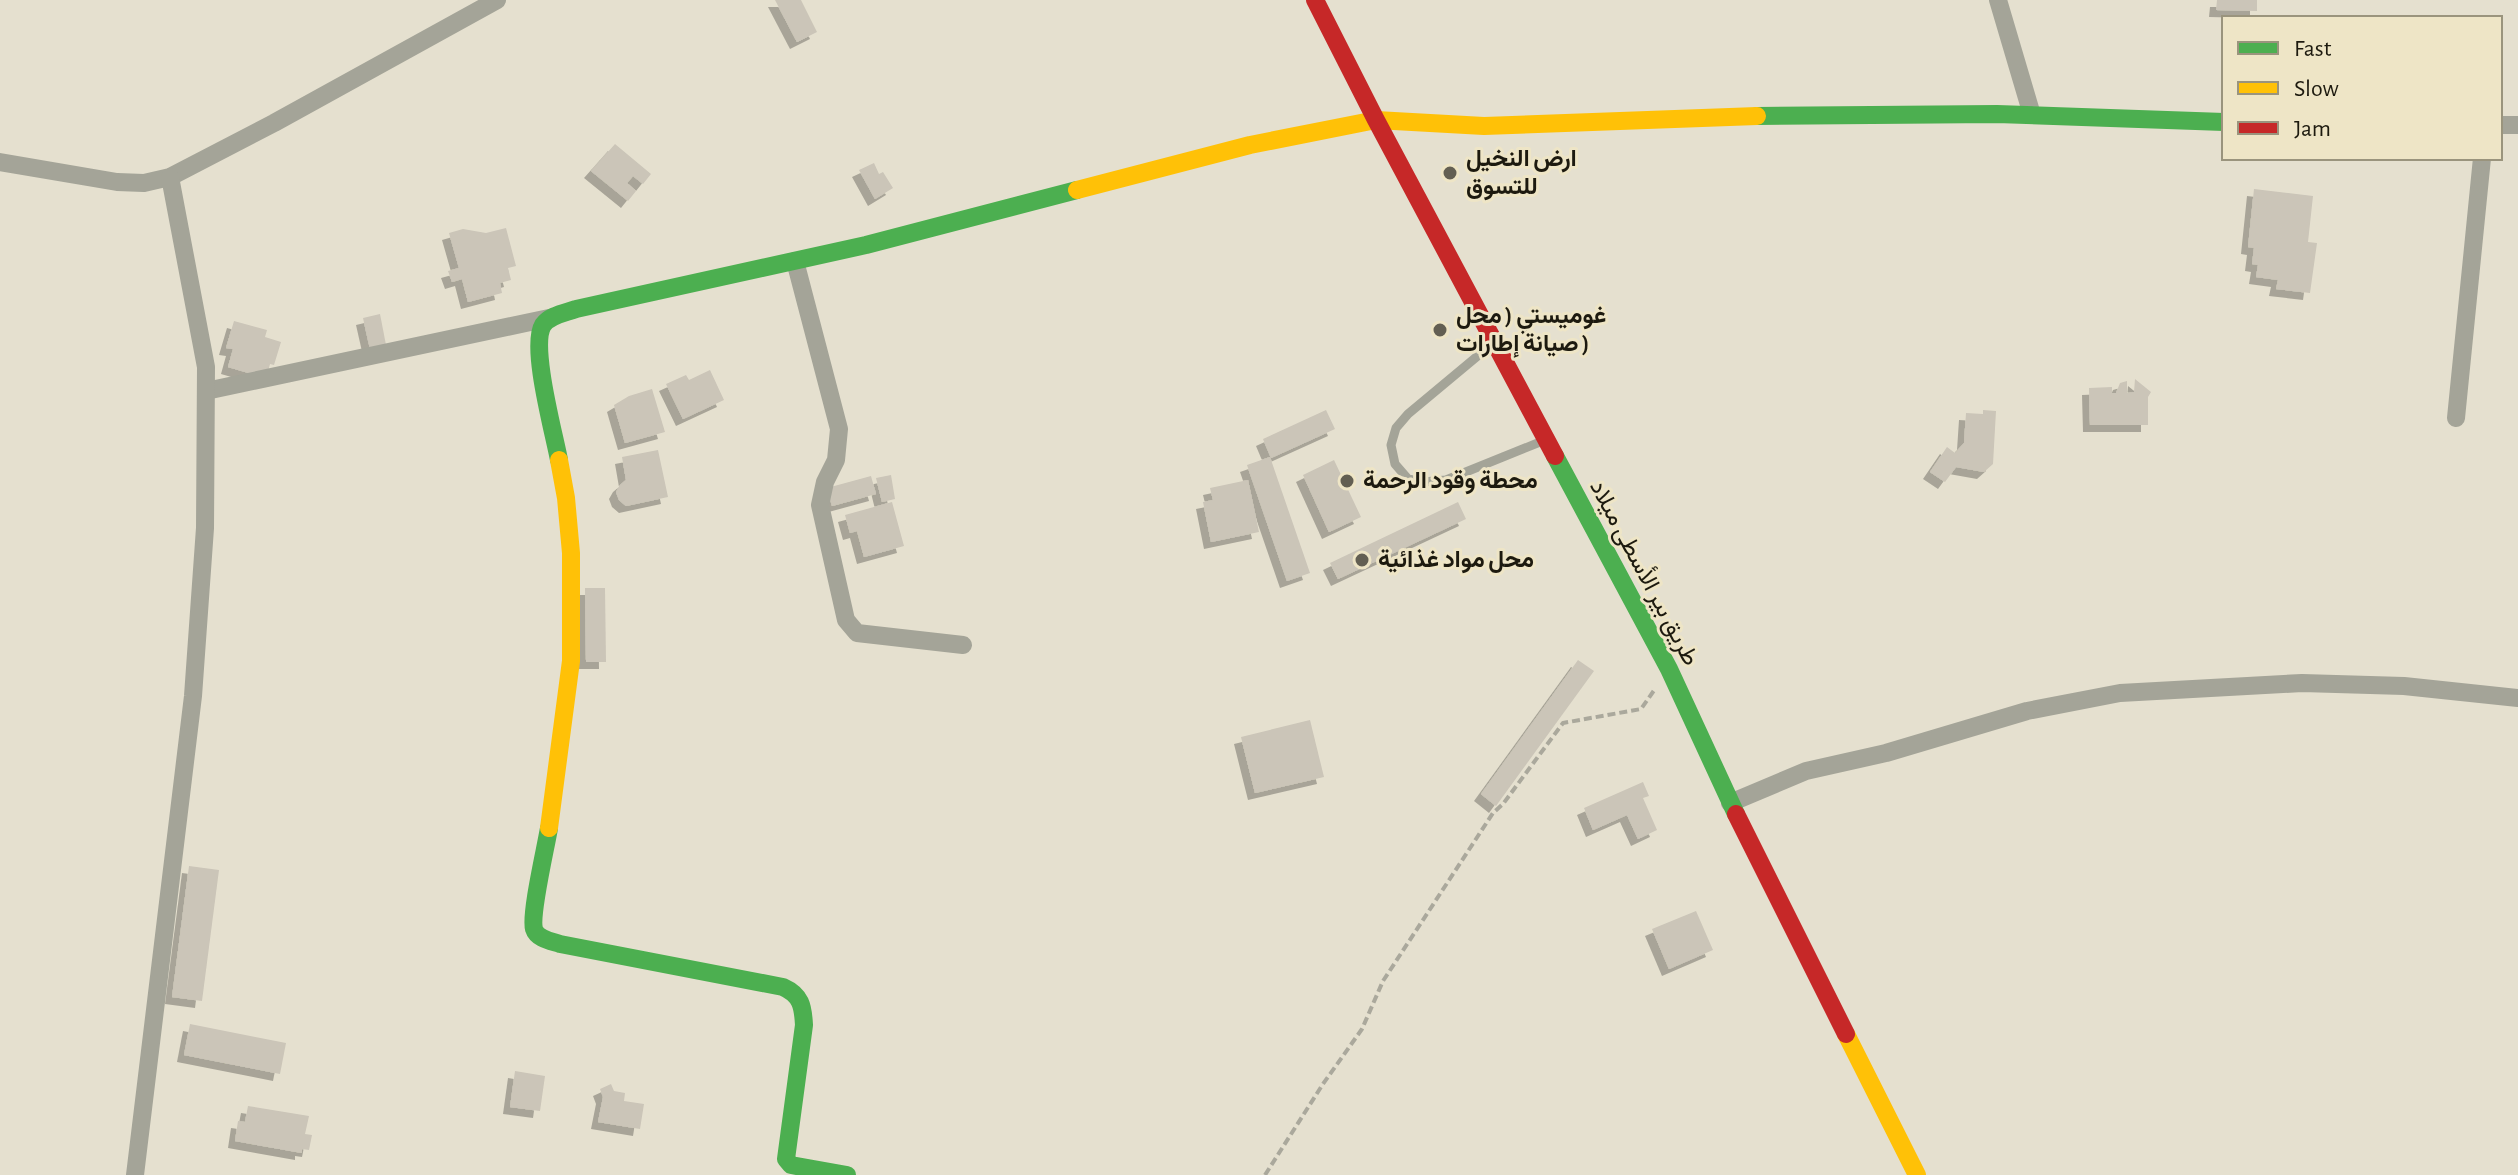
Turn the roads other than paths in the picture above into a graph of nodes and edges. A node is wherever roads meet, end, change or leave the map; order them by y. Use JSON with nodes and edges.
{"nodes":[{"id":1,"x":497,"y":0,"type":"edge"},
{"id":2,"x":1315,"y":0,"type":"edge"},
{"id":3,"x":1998,"y":0,"type":"edge"},
{"id":4,"x":2032,"y":115,"type":"junction"},
{"id":5,"x":1376,"y":120,"type":"junction"},
{"id":6,"x":2222,"y":122,"type":"edge"},
{"id":7,"x":2482,"y":160,"type":"edge"},
{"id":8,"x":0,"y":162,"type":"edge"},
{"id":9,"x":170,"y":177,"type":"junction"},
{"id":10,"x":795,"y":261,"type":"junction"},
{"id":11,"x":549,"y":318,"type":"junction"},
{"id":12,"x":1495,"y":342,"type":"junction"},
{"id":13,"x":206,"y":391,"type":"junction"},
{"id":14,"x":2456,"y":418,"type":"dead end"},
{"id":15,"x":1547,"y":440,"type":"junction"},
{"id":16,"x":963,"y":645,"type":"dead end"},
{"id":17,"x":2518,"y":698,"type":"edge"},
{"id":18,"x":1730,"y":803,"type":"junction"},
{"id":19,"x":135,"y":1175,"type":"edge"},
{"id":20,"x":847,"y":1175,"type":"edge"},
{"id":21,"x":1917,"y":1175,"type":"edge"}],
"edges":[{"from":1,"to":9,"type":"street"},
{"from":2,"to":5,"type":"street","name":"طريق بير الأسطى ميلاد"},
{"from":3,"to":4,"type":"street"},
{"from":4,"to":5,"type":"street"},
{"from":4,"to":6,"type":"street"},
{"from":5,"to":10,"type":"street"},
{"from":5,"to":12,"type":"street","name":"طريق بير الأسطى ميلاد"},
{"from":7,"to":14,"type":"street"},
{"from":8,"to":9,"type":"street"},
{"from":9,"to":13,"type":"street"},
{"from":10,"to":11,"type":"street"},
{"from":10,"to":16,"type":"street"},
{"from":11,"to":13,"type":"street"},
{"from":11,"to":20,"type":"street"},
{"from":12,"to":15,"type":"street","name":"طريق بير الأسطى ميلاد"},
{"from":12,"to":15,"type":"lane"},
{"from":13,"to":19,"type":"street"},
{"from":15,"to":18,"type":"street","name":"طريق بير الأسطى ميلاد"},
{"from":17,"to":18,"type":"street"},
{"from":18,"to":21,"type":"street","name":"طريق بير الأسطى ميلاد"}]}
